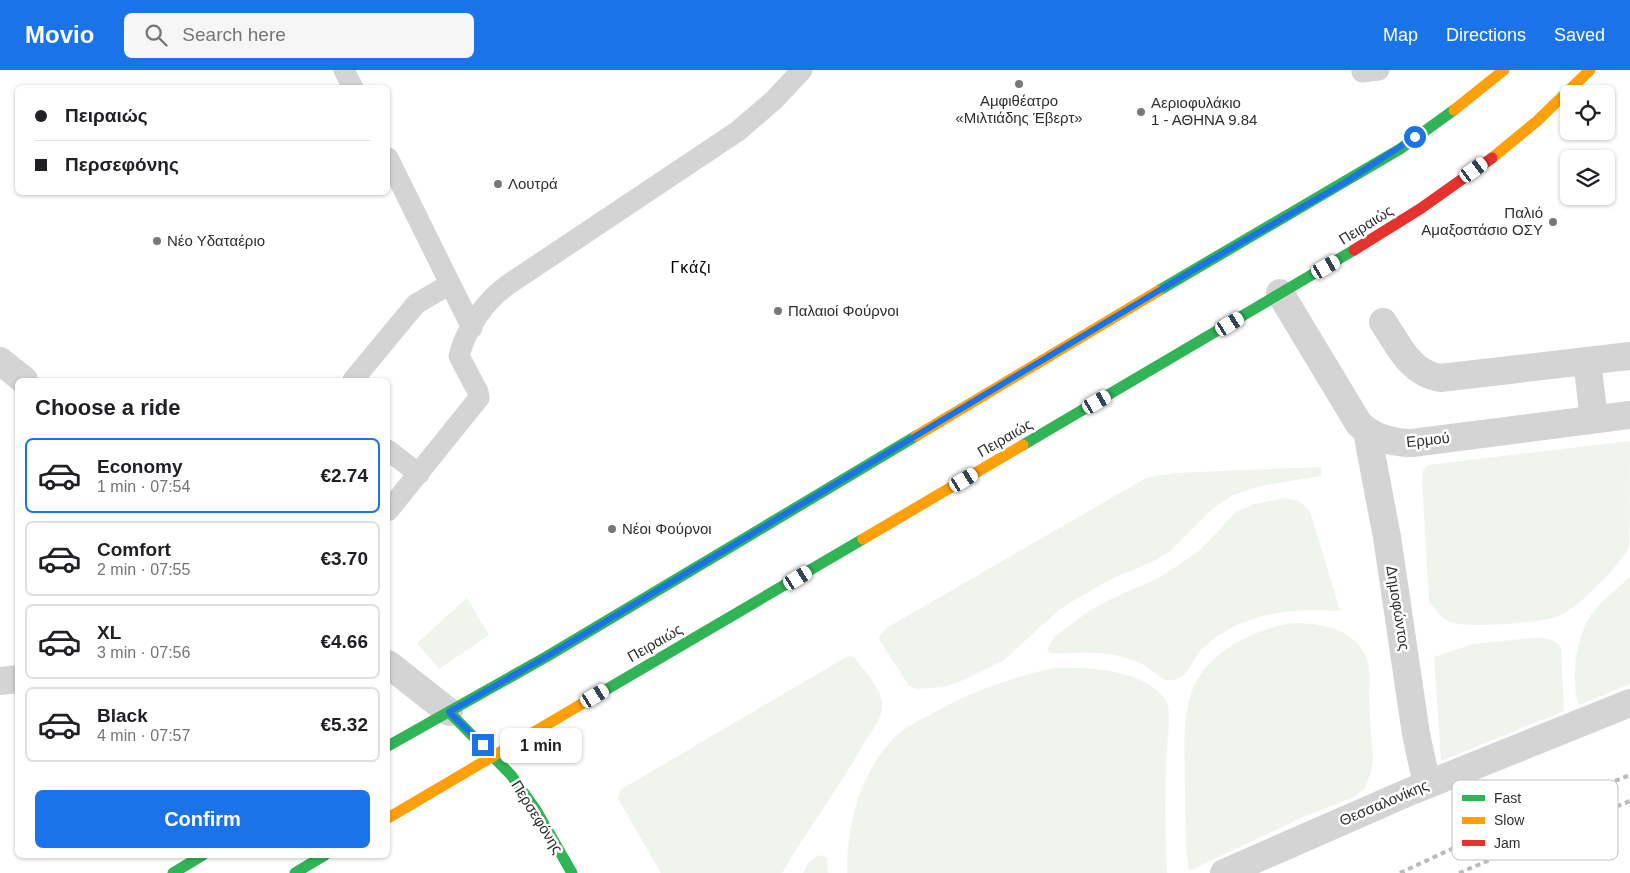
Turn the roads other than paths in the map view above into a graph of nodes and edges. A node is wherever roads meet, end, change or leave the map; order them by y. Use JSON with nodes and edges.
{"nodes":[{"id":1,"x":344,"y":70,"type":"edge"},
{"id":2,"x":802,"y":70,"type":"edge"},
{"id":3,"x":1504,"y":70,"type":"edge"},
{"id":4,"x":1590,"y":70,"type":"edge"},
{"id":5,"x":352,"y":85,"type":"edge"},
{"id":6,"x":390,"y":162,"type":"edge"},
{"id":7,"x":450,"y":284,"type":"junction"},
{"id":8,"x":1280,"y":293,"type":"junction"},
{"id":9,"x":1383,"y":322,"type":"dead end"},
{"id":10,"x":472,"y":328,"type":"junction"},
{"id":11,"x":1630,"y":356,"type":"edge"},
{"id":12,"x":0,"y":361,"type":"edge"},
{"id":13,"x":1587,"y":361,"type":"junction"},
{"id":14,"x":21,"y":378,"type":"edge"},
{"id":15,"x":355,"y":378,"type":"edge"},
{"id":16,"x":1630,"y":415,"type":"edge"},
{"id":17,"x":1594,"y":420,"type":"junction"},
{"id":18,"x":1367,"y":432,"type":"junction"},
{"id":19,"x":390,"y":452,"type":"edge"},
{"id":20,"x":418,"y":474,"type":"junction"},
{"id":21,"x":390,"y":509,"type":"edge"},
{"id":22,"x":390,"y":666,"type":"edge"},
{"id":23,"x":15,"y":679,"type":"edge"},
{"id":24,"x":0,"y":681,"type":"edge"},
{"id":25,"x":1630,"y":703,"type":"edge"},
{"id":26,"x":449,"y":712,"type":"junction"},
{"id":27,"x":390,"y":745,"type":"edge"},
{"id":28,"x":494,"y":755,"type":"junction"},
{"id":29,"x":1427,"y":785,"type":"junction"},
{"id":30,"x":390,"y":817,"type":"edge"},
{"id":31,"x":198,"y":858,"type":"edge"},
{"id":32,"x":320,"y":858,"type":"edge"},
{"id":33,"x":173,"y":873,"type":"edge"},
{"id":34,"x":295,"y":873,"type":"edge"},
{"id":35,"x":572,"y":873,"type":"edge"},
{"id":36,"x":1224,"y":873,"type":"edge"}],
"edges":[{"from":1,"to":5,"type":"lane"},
{"from":2,"to":10,"type":"lane"},
{"from":3,"to":26,"type":"main road"},
{"from":4,"to":8,"type":"main road","name":"Πειραιώς"},
{"from":6,"to":7,"type":"lane"},
{"from":7,"to":10,"type":"lane"},
{"from":7,"to":15,"type":"lane"},
{"from":8,"to":18,"type":"street"},
{"from":8,"to":28,"type":"main road","name":"Πειραιώς"},
{"from":9,"to":13,"type":"street"},
{"from":10,"to":20,"type":"lane"},
{"from":11,"to":13,"type":"street"},
{"from":12,"to":14,"type":"street"},
{"from":13,"to":17,"type":"street"},
{"from":16,"to":17,"type":"street","name":"Ερμού"},
{"from":17,"to":18,"type":"street","name":"Ερμού"},
{"from":18,"to":29,"type":"street","name":"Δημοφώντος"},
{"from":19,"to":20,"type":"lane"},
{"from":20,"to":21,"type":"lane"},
{"from":22,"to":26,"type":"street","name":"Περσεφόνης"},
{"from":23,"to":24,"type":"street"},
{"from":25,"to":29,"type":"street","name":"Θεσσαλονίκης"},
{"from":26,"to":27,"type":"main road"},
{"from":26,"to":28,"type":"main road","name":"Περσεφόνης"},
{"from":28,"to":30,"type":"main road","name":"Πειραιώς"},
{"from":28,"to":35,"type":"main road","name":"Περσεφόνης"},
{"from":29,"to":36,"type":"street","name":"Θεσσαλονίκης"},
{"from":31,"to":33,"type":"main road"},
{"from":32,"to":34,"type":"main road"}]}
